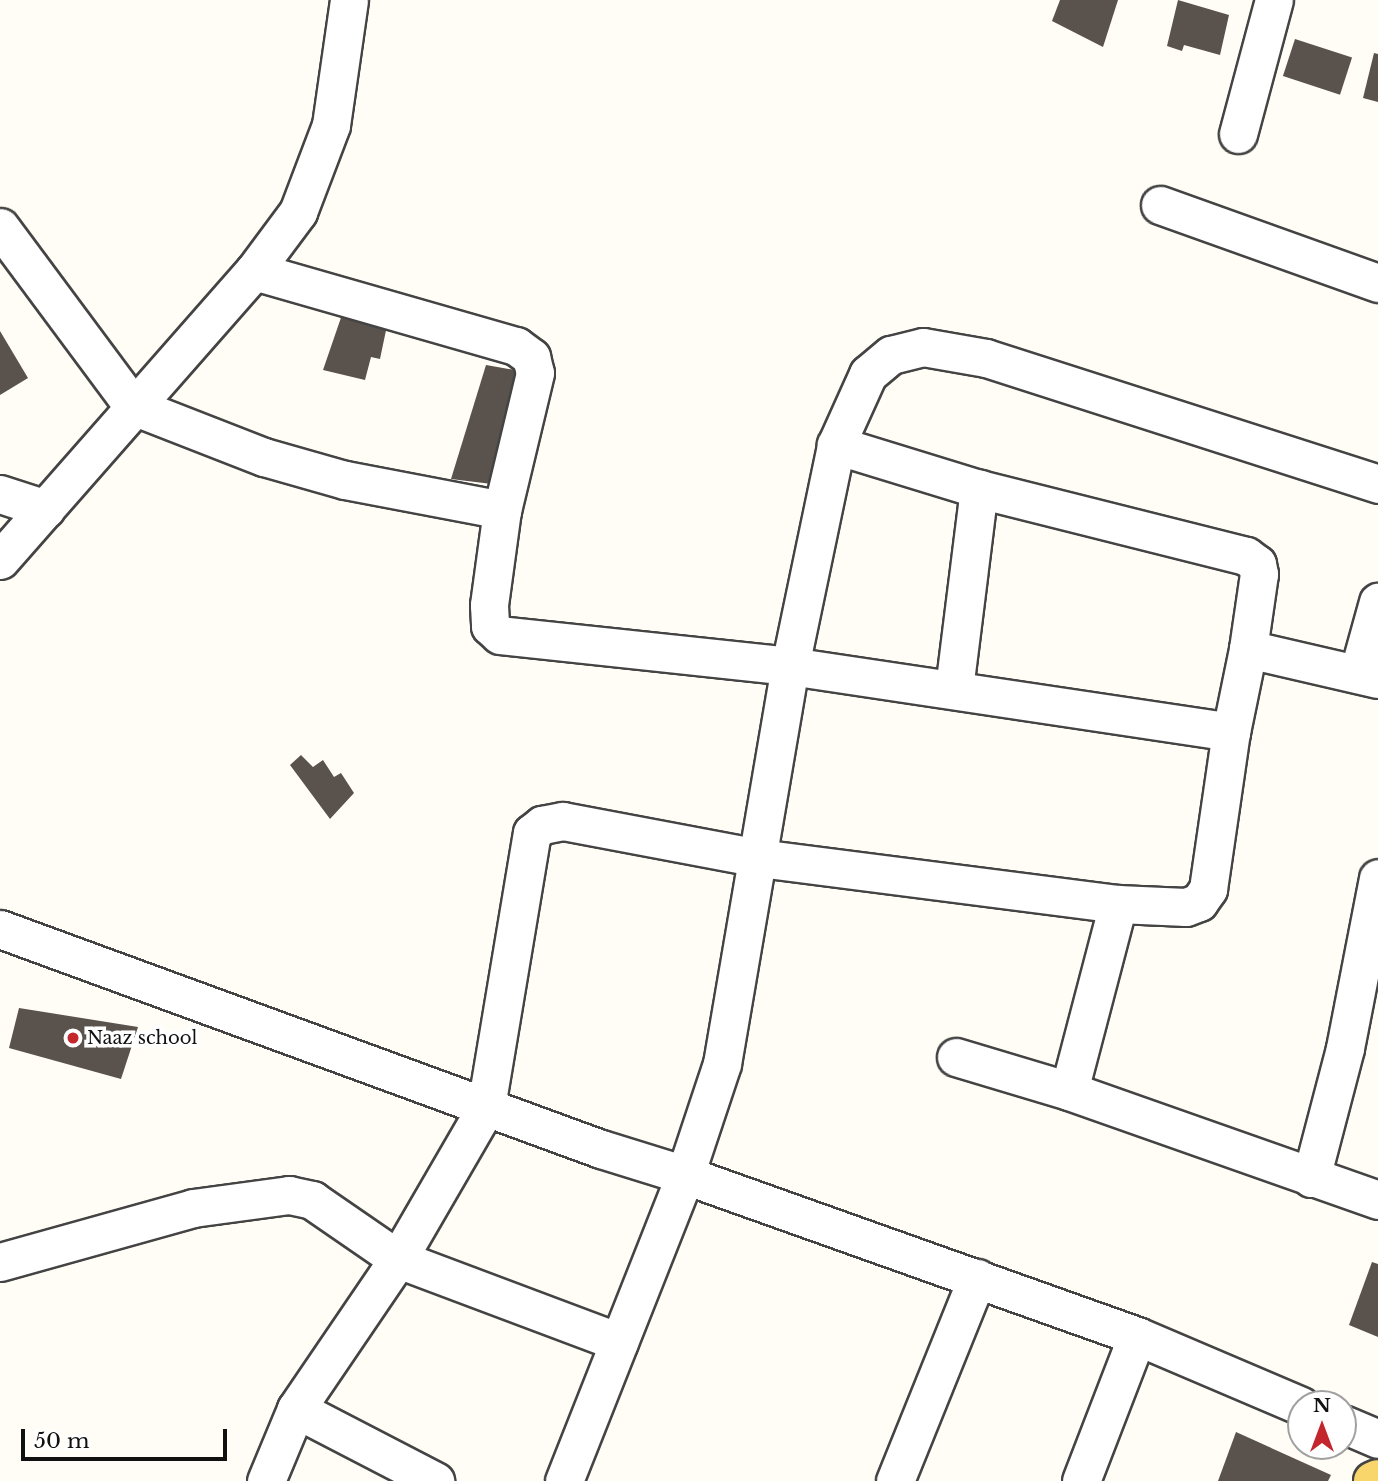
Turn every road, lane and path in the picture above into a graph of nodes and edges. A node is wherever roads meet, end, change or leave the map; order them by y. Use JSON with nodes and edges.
{"nodes":[{"id":1,"x":349,"y":0,"type":"edge"},
{"id":2,"x":1274,"y":0,"type":"edge"},
{"id":3,"x":1238,"y":134,"type":"dead end"},
{"id":4,"x":1160,"y":205,"type":"dead end"},
{"id":5,"x":0,"y":227,"type":"edge"},
{"id":6,"x":254,"y":271,"type":"junction"},
{"id":7,"x":1378,"y":283,"type":"edge"},
{"id":8,"x":133,"y":406,"type":"junction"},
{"id":9,"x":836,"y":445,"type":"junction"},
{"id":10,"x":1378,"y":484,"type":"edge"},
{"id":11,"x":979,"y":489,"type":"junction"},
{"id":12,"x":0,"y":494,"type":"edge"},
{"id":13,"x":46,"y":509,"type":"junction"},
{"id":14,"x":502,"y":510,"type":"junction"},
{"id":15,"x":0,"y":560,"type":"edge"},
{"id":16,"x":1378,"y":602,"type":"edge"},
{"id":17,"x":1248,"y":649,"type":"junction"},
{"id":18,"x":790,"y":666,"type":"junction"},
{"id":19,"x":1368,"y":676,"type":"edge"},
{"id":20,"x":954,"y":689,"type":"junction"},
{"id":21,"x":1231,"y":732,"type":"junction"},
{"id":22,"x":759,"y":858,"type":"junction"},
{"id":23,"x":1378,"y":878,"type":"edge"},
{"id":24,"x":1118,"y":904,"type":"junction"},
{"id":25,"x":1375,"y":915,"type":"edge"},
{"id":26,"x":0,"y":929,"type":"edge"},
{"id":27,"x":956,"y":1057,"type":"dead end"},
{"id":28,"x":1069,"y":1091,"type":"junction"},
{"id":29,"x":486,"y":1107,"type":"junction"},
{"id":30,"x":685,"y":1175,"type":"junction"},
{"id":31,"x":1311,"y":1178,"type":"junction"},
{"id":32,"x":1378,"y":1200,"type":"edge"},
{"id":33,"x":398,"y":1259,"type":"junction"},
{"id":34,"x":0,"y":1262,"type":"edge"},
{"id":35,"x":977,"y":1278,"type":"junction"},
{"id":36,"x":1137,"y":1336,"type":"junction"},
{"id":37,"x":619,"y":1342,"type":"junction"},
{"id":38,"x":1287,"y":1400,"type":"edge"},
{"id":39,"x":296,"y":1409,"type":"junction"},
{"id":40,"x":1357,"y":1430,"type":"edge"},
{"id":41,"x":1378,"y":1439,"type":"edge"},
{"id":42,"x":1378,"y":1479,"type":"edge"},
{"id":43,"x":266,"y":1481,"type":"edge"},
{"id":44,"x":435,"y":1481,"type":"edge"},
{"id":45,"x":564,"y":1481,"type":"edge"},
{"id":46,"x":895,"y":1481,"type":"edge"},
{"id":47,"x":1082,"y":1481,"type":"edge"},
{"id":48,"x":1373,"y":1481,"type":"edge"}],
"edges":[{"from":1,"to":6,"type":"street"},
{"from":2,"to":3,"type":"street"},
{"from":4,"to":7,"type":"street"},
{"from":5,"to":8,"type":"street"},
{"from":6,"to":8,"type":"street"},
{"from":6,"to":14,"type":"street"},
{"from":8,"to":13,"type":"street"},
{"from":8,"to":14,"type":"street"},
{"from":9,"to":10,"type":"street"},
{"from":9,"to":11,"type":"street"},
{"from":9,"to":18,"type":"street"},
{"from":11,"to":17,"type":"street"},
{"from":11,"to":20,"type":"street"},
{"from":12,"to":13,"type":"street"},
{"from":13,"to":15,"type":"street"},
{"from":14,"to":18,"type":"street"},
{"from":16,"to":19,"type":"street"},
{"from":17,"to":19,"type":"street"},
{"from":17,"to":21,"type":"street"},
{"from":18,"to":20,"type":"street"},
{"from":18,"to":22,"type":"street"},
{"from":20,"to":21,"type":"street"},
{"from":21,"to":24,"type":"street"},
{"from":22,"to":24,"type":"street"},
{"from":22,"to":29,"type":"street"},
{"from":22,"to":30,"type":"street"},
{"from":23,"to":25,"type":"street"},
{"from":24,"to":28,"type":"street"},
{"from":25,"to":31,"type":"street"},
{"from":26,"to":29,"type":"street"},
{"from":27,"to":28,"type":"street"},
{"from":28,"to":31,"type":"street"},
{"from":29,"to":30,"type":"street"},
{"from":29,"to":33,"type":"street"},
{"from":30,"to":35,"type":"street"},
{"from":30,"to":37,"type":"street"},
{"from":31,"to":32,"type":"street"},
{"from":33,"to":34,"type":"street"},
{"from":33,"to":37,"type":"street"},
{"from":33,"to":39,"type":"street"},
{"from":35,"to":36,"type":"street"},
{"from":35,"to":46,"type":"street"},
{"from":36,"to":38,"type":"street"},
{"from":36,"to":47,"type":"street"},
{"from":37,"to":45,"type":"street"},
{"from":39,"to":43,"type":"street"},
{"from":39,"to":44,"type":"street"},
{"from":40,"to":41,"type":"street"},
{"from":42,"to":48,"type":"main road"}]}
